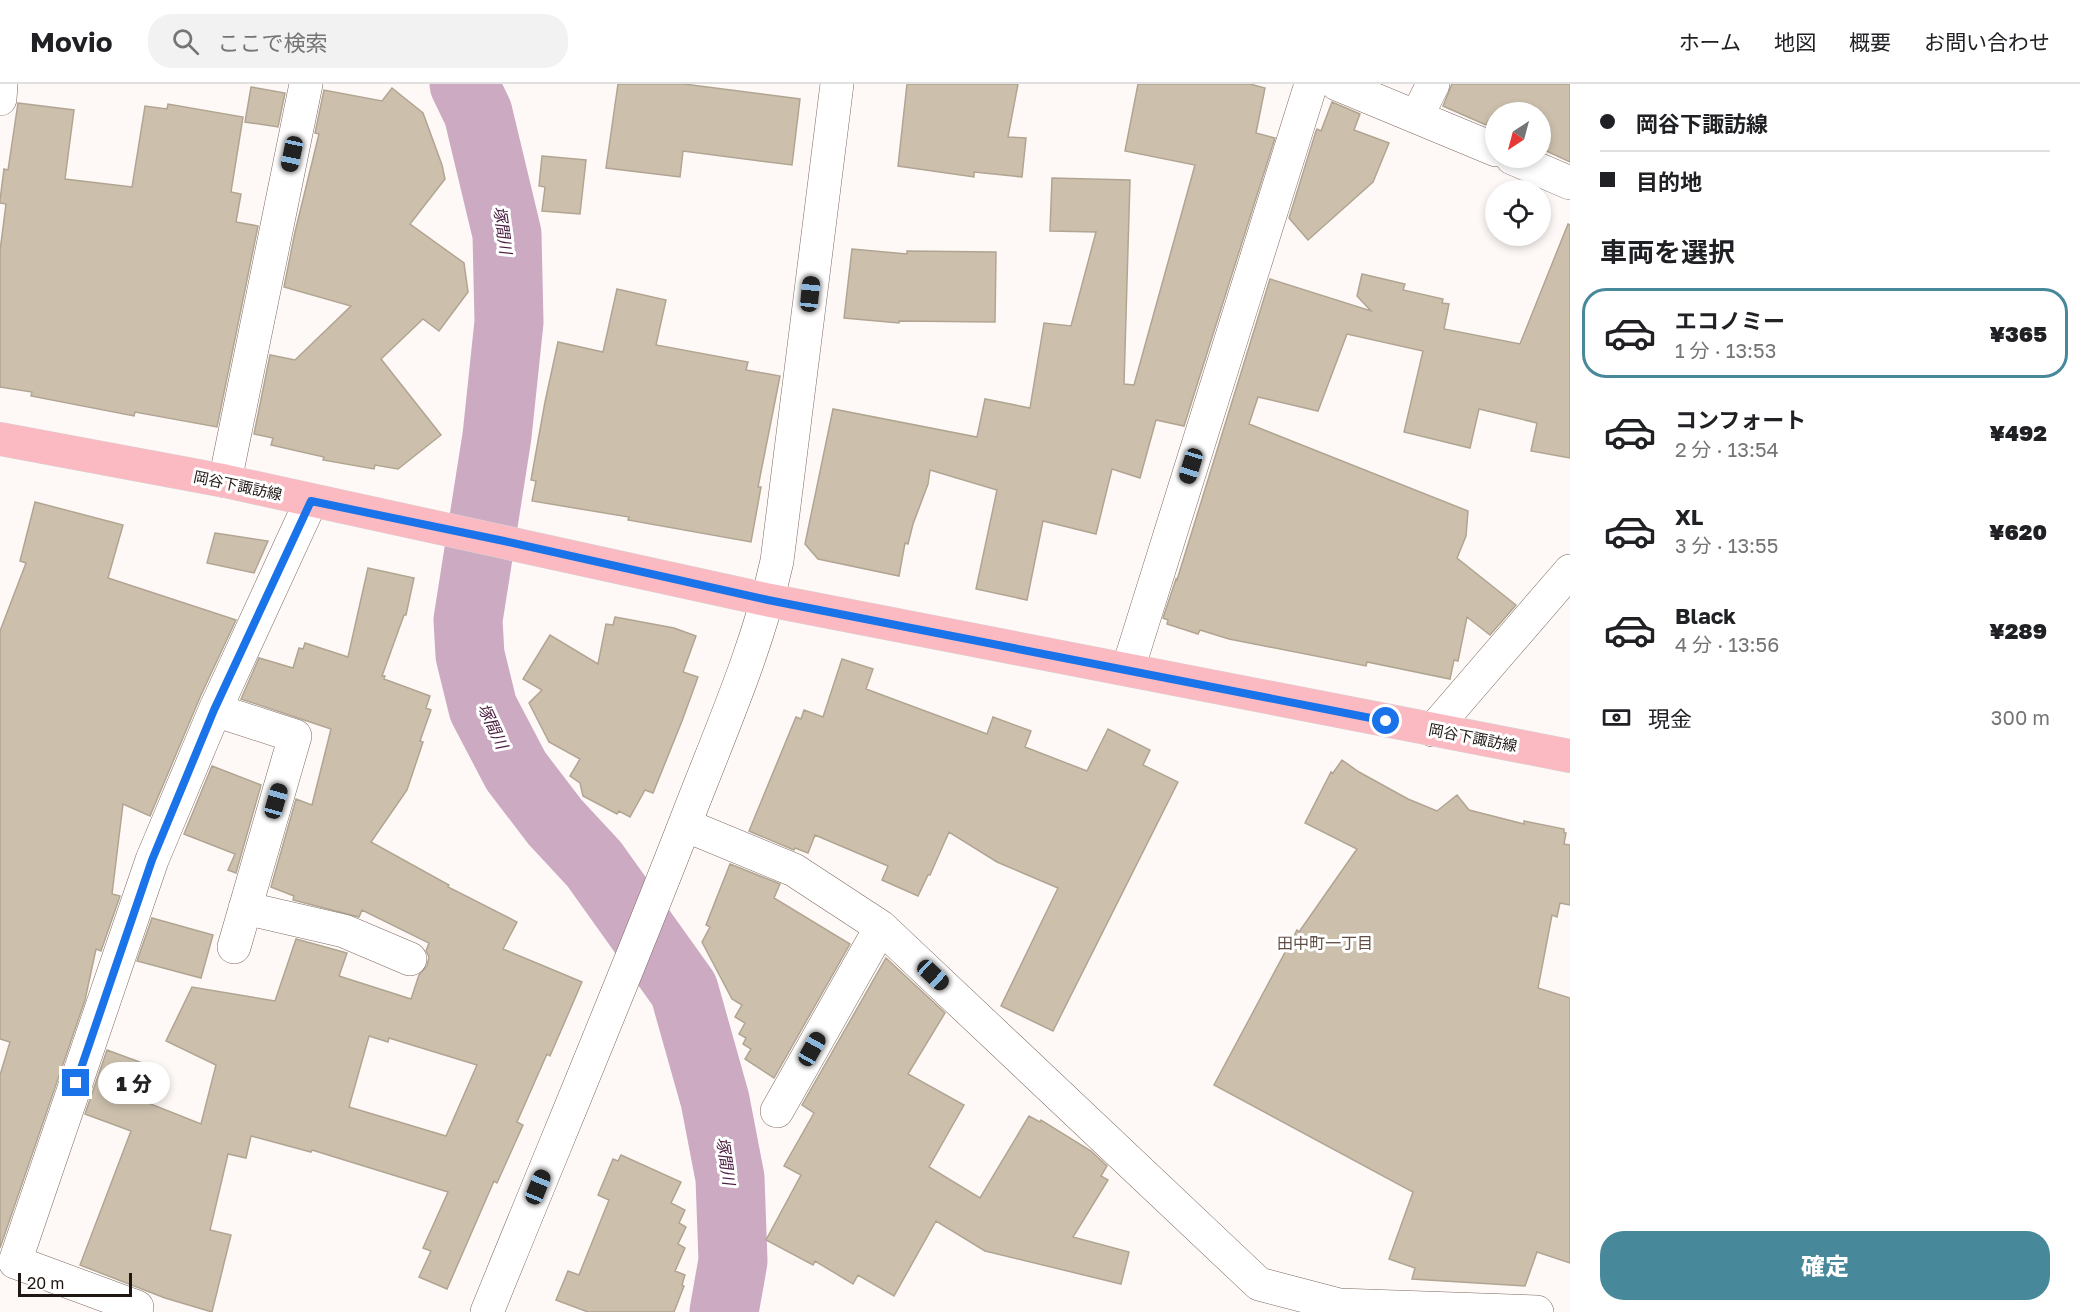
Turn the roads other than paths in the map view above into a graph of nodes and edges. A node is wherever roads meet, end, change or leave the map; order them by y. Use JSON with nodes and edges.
{"nodes":[{"id":1,"x":1,"y":84,"type":"edge"},
{"id":2,"x":306,"y":84,"type":"edge"},
{"id":3,"x":837,"y":84,"type":"edge"},
{"id":4,"x":1311,"y":84,"type":"edge"},
{"id":5,"x":1337,"y":84,"type":"edge"},
{"id":6,"x":1433,"y":84,"type":"edge"},
{"id":7,"x":0,"y":99,"type":"edge"},
{"id":8,"x":1417,"y":116,"type":"junction"},
{"id":9,"x":1485,"y":145,"type":"edge"},
{"id":10,"x":1535,"y":168,"type":"edge"},
{"id":11,"x":1570,"y":183,"type":"edge"},
{"id":12,"x":0,"y":439,"type":"edge"},
{"id":13,"x":225,"y":482,"type":"junction"},
{"id":14,"x":311,"y":501,"type":"junction"},
{"id":15,"x":1570,"y":572,"type":"edge"},
{"id":16,"x":768,"y":600,"type":"junction"},
{"id":17,"x":1128,"y":669,"type":"junction"},
{"id":18,"x":214,"y":710,"type":"junction"},
{"id":19,"x":1434,"y":730,"type":"junction"},
{"id":20,"x":1570,"y":756,"type":"edge"},
{"id":21,"x":685,"y":825,"type":"junction"},
{"id":22,"x":245,"y":908,"type":"junction"},
{"id":23,"x":881,"y":927,"type":"junction"},
{"id":24,"x":234,"y":947,"type":"dead end"},
{"id":25,"x":411,"y":959,"type":"dead end"},
{"id":26,"x":777,"y":1111,"type":"dead end"},
{"id":27,"x":137,"y":1307,"type":"dead end"},
{"id":28,"x":487,"y":1312,"type":"edge"},
{"id":29,"x":1537,"y":1312,"type":"edge"}],
"edges":[{"from":1,"to":7,"type":"street"},
{"from":2,"to":13,"type":"street"},
{"from":3,"to":16,"type":"street"},
{"from":4,"to":17,"type":"street"},
{"from":5,"to":8,"type":"street"},
{"from":6,"to":8,"type":"street"},
{"from":8,"to":9,"type":"street"},
{"from":10,"to":11,"type":"street"},
{"from":12,"to":13,"type":"main road","name":"岡谷下諏訪線"},
{"from":13,"to":14,"type":"main road","name":"岡谷下諏訪線"},
{"from":14,"to":16,"type":"main road","name":"岡谷下諏訪線"},
{"from":14,"to":18,"type":"street"},
{"from":15,"to":19,"type":"street"},
{"from":16,"to":17,"type":"main road","name":"岡谷下諏訪線"},
{"from":16,"to":21,"type":"street"},
{"from":17,"to":19,"type":"main road","name":"岡谷下諏訪線"},
{"from":18,"to":22,"type":"street"},
{"from":18,"to":27,"type":"street"},
{"from":19,"to":20,"type":"main road","name":"岡谷下諏訪線"},
{"from":21,"to":23,"type":"street"},
{"from":21,"to":28,"type":"street"},
{"from":22,"to":24,"type":"street"},
{"from":22,"to":25,"type":"street"},
{"from":23,"to":26,"type":"street"},
{"from":23,"to":29,"type":"street"}]}
